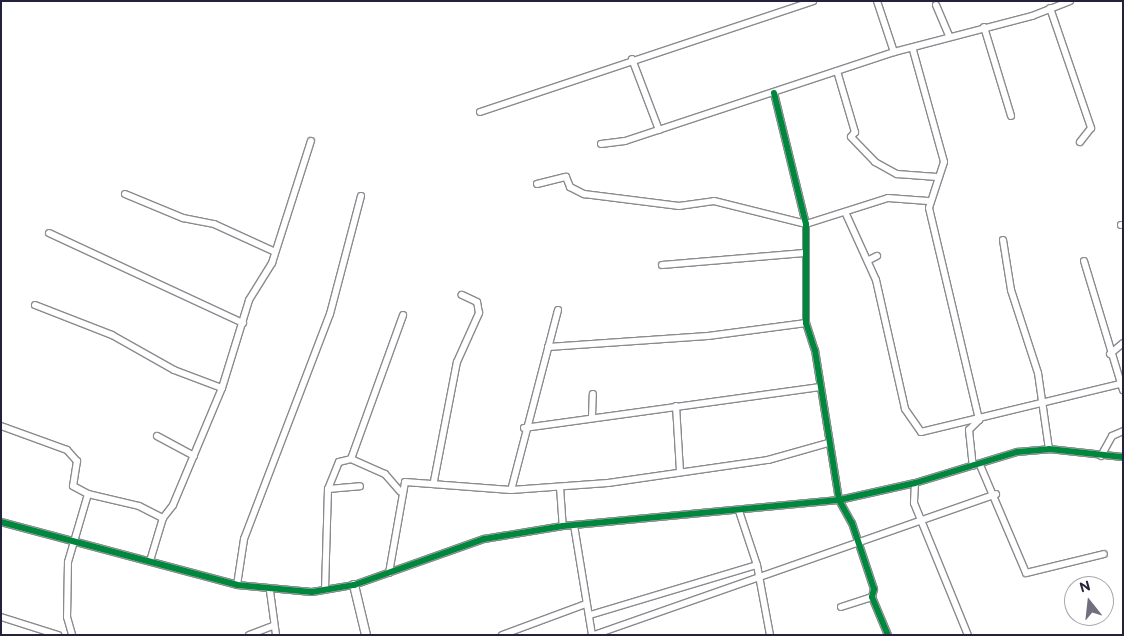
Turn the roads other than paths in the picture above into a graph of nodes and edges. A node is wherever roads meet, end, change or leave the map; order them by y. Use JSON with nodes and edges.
{"nodes":[{"id":1,"x":813,"y":1,"type":"edge"},
{"id":2,"x":876,"y":1,"type":"edge"},
{"id":3,"x":1070,"y":1,"type":"edge"},
{"id":4,"x":795,"y":3,"type":"edge"},
{"id":5,"x":936,"y":5,"type":"dead end"},
{"id":6,"x":1050,"y":8,"type":"junction"},
{"id":7,"x":984,"y":27,"type":"junction"},
{"id":8,"x":949,"y":36,"type":"junction"},
{"id":9,"x":913,"y":50,"type":"junction"},
{"id":10,"x":894,"y":52,"type":"junction"},
{"id":11,"x":632,"y":59,"type":"junction"},
{"id":12,"x":837,"y":71,"type":"junction"},
{"id":13,"x":774,"y":93,"type":"junction"},
{"id":14,"x":480,"y":112,"type":"dead end"},
{"id":15,"x":1011,"y":116,"type":"dead end"},
{"id":16,"x":659,"y":130,"type":"junction"},
{"id":17,"x":311,"y":141,"type":"dead end"},
{"id":18,"x":1080,"y":142,"type":"dead end"},
{"id":19,"x":601,"y":144,"type":"dead end"},
{"id":20,"x":937,"y":177,"type":"junction"},
{"id":21,"x":537,"y":184,"type":"dead end"},
{"id":22,"x":125,"y":194,"type":"dead end"},
{"id":23,"x":360,"y":196,"type":"dead end"},
{"id":24,"x":928,"y":201,"type":"junction"},
{"id":25,"x":846,"y":214,"type":"junction"},
{"id":26,"x":806,"y":224,"type":"junction"},
{"id":27,"x":49,"y":233,"type":"dead end"},
{"id":28,"x":1003,"y":240,"type":"dead end"},
{"id":29,"x":273,"y":251,"type":"junction"},
{"id":30,"x":804,"y":253,"type":"junction"},
{"id":31,"x":877,"y":256,"type":"dead end"},
{"id":32,"x":869,"y":260,"type":"junction"},
{"id":33,"x":1084,"y":261,"type":"dead end"},
{"id":34,"x":662,"y":265,"type":"dead end"},
{"id":35,"x":462,"y":295,"type":"dead end"},
{"id":36,"x":35,"y":304,"type":"dead end"},
{"id":37,"x":558,"y":310,"type":"dead end"},
{"id":38,"x":403,"y":315,"type":"dead end"},
{"id":39,"x":806,"y":323,"type":"junction"},
{"id":40,"x":243,"y":324,"type":"junction"},
{"id":41,"x":1123,"y":343,"type":"edge"},
{"id":42,"x":548,"y":347,"type":"junction"},
{"id":43,"x":1110,"y":354,"type":"junction"},
{"id":44,"x":820,"y":387,"type":"junction"},
{"id":45,"x":1121,"y":387,"type":"edge"},
{"id":46,"x":222,"y":388,"type":"junction"},
{"id":47,"x":593,"y":394,"type":"dead end"},
{"id":48,"x":1042,"y":403,"type":"junction"},
{"id":49,"x":676,"y":406,"type":"junction"},
{"id":50,"x":592,"y":417,"type":"junction"},
{"id":51,"x":979,"y":420,"type":"junction"},
{"id":52,"x":1,"y":426,"type":"edge"},
{"id":53,"x":524,"y":428,"type":"junction"},
{"id":54,"x":1123,"y":431,"type":"edge"},
{"id":55,"x":157,"y":436,"type":"dead end"},
{"id":56,"x":828,"y":443,"type":"junction"},
{"id":57,"x":1049,"y":449,"type":"junction"},
{"id":58,"x":194,"y":456,"type":"junction"},
{"id":59,"x":1101,"y":456,"type":"junction"},
{"id":60,"x":1123,"y":457,"type":"edge"},
{"id":61,"x":351,"y":459,"type":"junction"},
{"id":62,"x":977,"y":465,"type":"junction"},
{"id":63,"x":680,"y":471,"type":"junction"},
{"id":64,"x":434,"y":481,"type":"junction"},
{"id":65,"x":915,"y":483,"type":"junction"},
{"id":66,"x":360,"y":486,"type":"dead end"},
{"id":67,"x":560,"y":487,"type":"junction"},
{"id":68,"x":328,"y":489,"type":"junction"},
{"id":69,"x":511,"y":490,"type":"junction"},
{"id":70,"x":400,"y":491,"type":"junction"},
{"id":71,"x":88,"y":494,"type":"junction"},
{"id":72,"x":996,"y":494,"type":"junction"},
{"id":73,"x":839,"y":500,"type":"junction"},
{"id":74,"x":739,"y":511,"type":"junction"},
{"id":75,"x":163,"y":518,"type":"junction"},
{"id":76,"x":924,"y":521,"type":"junction"},
{"id":77,"x":1,"y":522,"type":"edge"},
{"id":78,"x":574,"y":525,"type":"junction"},
{"id":79,"x":563,"y":526,"type":"junction"},
{"id":80,"x":858,"y":543,"type":"junction"},
{"id":81,"x":76,"y":544,"type":"junction"},
{"id":82,"x":1104,"y":554,"type":"dead end"},
{"id":83,"x":150,"y":561,"type":"junction"},
{"id":84,"x":757,"y":565,"type":"junction"},
{"id":85,"x":389,"y":573,"type":"junction"},
{"id":86,"x":760,"y":577,"type":"junction"},
{"id":87,"x":237,"y":585,"type":"junction"},
{"id":88,"x":354,"y":585,"type":"junction"},
{"id":89,"x":326,"y":590,"type":"junction"},
{"id":90,"x":270,"y":591,"type":"junction"},
{"id":91,"x":872,"y":597,"type":"junction"},
{"id":92,"x":586,"y":604,"type":"junction"},
{"id":93,"x":841,"y":607,"type":"dead end"},
{"id":94,"x":590,"y":615,"type":"junction"},
{"id":95,"x":1,"y":617,"type":"edge"},
{"id":96,"x":273,"y":626,"type":"junction"},
{"id":97,"x":767,"y":634,"type":"edge"},
{"id":98,"x":58,"y":635,"type":"edge"},
{"id":99,"x":72,"y":635,"type":"edge"},
{"id":100,"x":249,"y":635,"type":"edge"},
{"id":101,"x":276,"y":635,"type":"edge"},
{"id":102,"x":366,"y":635,"type":"edge"},
{"id":103,"x":502,"y":635,"type":"edge"},
{"id":104,"x":593,"y":635,"type":"edge"},
{"id":105,"x":888,"y":635,"type":"edge"},
{"id":106,"x":968,"y":635,"type":"edge"}],
"edges":[{"from":1,"to":4,"type":"street"},
{"from":2,"to":10,"type":"street"},
{"from":3,"to":6,"type":"street"},
{"from":4,"to":11,"type":"street"},
{"from":5,"to":8,"type":"street"},
{"from":6,"to":7,"type":"street"},
{"from":6,"to":18,"type":"street"},
{"from":7,"to":8,"type":"street"},
{"from":7,"to":15,"type":"street"},
{"from":8,"to":9,"type":"street"},
{"from":9,"to":10,"type":"street"},
{"from":9,"to":20,"type":"street"},
{"from":10,"to":12,"type":"street"},
{"from":11,"to":14,"type":"street"},
{"from":11,"to":16,"type":"street"},
{"from":12,"to":13,"type":"street"},
{"from":12,"to":20,"type":"street"},
{"from":13,"to":16,"type":"street"},
{"from":13,"to":26,"type":"street"},
{"from":16,"to":19,"type":"street"},
{"from":17,"to":29,"type":"street"},
{"from":20,"to":24,"type":"street"},
{"from":21,"to":26,"type":"street"},
{"from":22,"to":29,"type":"street"},
{"from":23,"to":87,"type":"street"},
{"from":24,"to":25,"type":"street"},
{"from":24,"to":51,"type":"street"},
{"from":25,"to":26,"type":"street"},
{"from":25,"to":32,"type":"street"},
{"from":26,"to":30,"type":"street"},
{"from":27,"to":40,"type":"street"},
{"from":28,"to":48,"type":"street"},
{"from":29,"to":40,"type":"street"},
{"from":30,"to":34,"type":"street"},
{"from":30,"to":39,"type":"street"},
{"from":31,"to":32,"type":"street"},
{"from":32,"to":51,"type":"street"},
{"from":33,"to":43,"type":"street"},
{"from":35,"to":64,"type":"street"},
{"from":36,"to":46,"type":"street"},
{"from":37,"to":42,"type":"street"},
{"from":38,"to":61,"type":"street"},
{"from":39,"to":42,"type":"street"},
{"from":39,"to":44,"type":"street"},
{"from":40,"to":46,"type":"street"},
{"from":41,"to":43,"type":"street"},
{"from":42,"to":53,"type":"street"},
{"from":43,"to":45,"type":"street"},
{"from":44,"to":49,"type":"street"},
{"from":44,"to":56,"type":"street"},
{"from":45,"to":48,"type":"street"},
{"from":46,"to":58,"type":"street"},
{"from":47,"to":50,"type":"street"},
{"from":48,"to":51,"type":"street"},
{"from":48,"to":57,"type":"street"},
{"from":49,"to":50,"type":"street"},
{"from":49,"to":63,"type":"street"},
{"from":50,"to":53,"type":"street"},
{"from":51,"to":62,"type":"street"},
{"from":52,"to":71,"type":"street"},
{"from":53,"to":69,"type":"street"},
{"from":54,"to":59,"type":"street"},
{"from":55,"to":58,"type":"street"},
{"from":56,"to":63,"type":"street"},
{"from":56,"to":73,"type":"street"},
{"from":57,"to":59,"type":"street"},
{"from":57,"to":62,"type":"street"},
{"from":58,"to":75,"type":"street"},
{"from":59,"to":60,"type":"street"},
{"from":61,"to":68,"type":"street"},
{"from":61,"to":70,"type":"street"},
{"from":62,"to":65,"type":"street"},
{"from":62,"to":72,"type":"street"},
{"from":63,"to":67,"type":"street"},
{"from":64,"to":69,"type":"street"},
{"from":64,"to":70,"type":"street"},
{"from":65,"to":73,"type":"street"},
{"from":65,"to":76,"type":"street"},
{"from":66,"to":68,"type":"street"},
{"from":67,"to":69,"type":"street"},
{"from":67,"to":79,"type":"street"},
{"from":68,"to":89,"type":"street"},
{"from":70,"to":85,"type":"street"},
{"from":71,"to":75,"type":"street"},
{"from":71,"to":81,"type":"street"},
{"from":72,"to":76,"type":"street"},
{"from":72,"to":82,"type":"street"},
{"from":73,"to":74,"type":"street"},
{"from":73,"to":80,"type":"street"},
{"from":74,"to":78,"type":"street"},
{"from":74,"to":84,"type":"street"},
{"from":75,"to":83,"type":"street"},
{"from":76,"to":80,"type":"street"},
{"from":76,"to":106,"type":"street"},
{"from":77,"to":81,"type":"street"},
{"from":78,"to":79,"type":"street"},
{"from":78,"to":92,"type":"street"},
{"from":79,"to":85,"type":"street"},
{"from":80,"to":86,"type":"street"},
{"from":80,"to":91,"type":"street"},
{"from":81,"to":83,"type":"street"},
{"from":81,"to":99,"type":"street"},
{"from":83,"to":87,"type":"street"},
{"from":84,"to":86,"type":"street"},
{"from":84,"to":94,"type":"street"},
{"from":85,"to":88,"type":"street"},
{"from":86,"to":97,"type":"street"},
{"from":86,"to":104,"type":"street"},
{"from":87,"to":90,"type":"street"},
{"from":88,"to":89,"type":"street"},
{"from":88,"to":102,"type":"street"},
{"from":89,"to":90,"type":"street"},
{"from":90,"to":96,"type":"street"},
{"from":91,"to":93,"type":"street"},
{"from":91,"to":105,"type":"street"},
{"from":92,"to":94,"type":"street"},
{"from":92,"to":103,"type":"street"},
{"from":94,"to":104,"type":"street"},
{"from":95,"to":98,"type":"street"},
{"from":96,"to":100,"type":"street"},
{"from":96,"to":101,"type":"street"}]}
